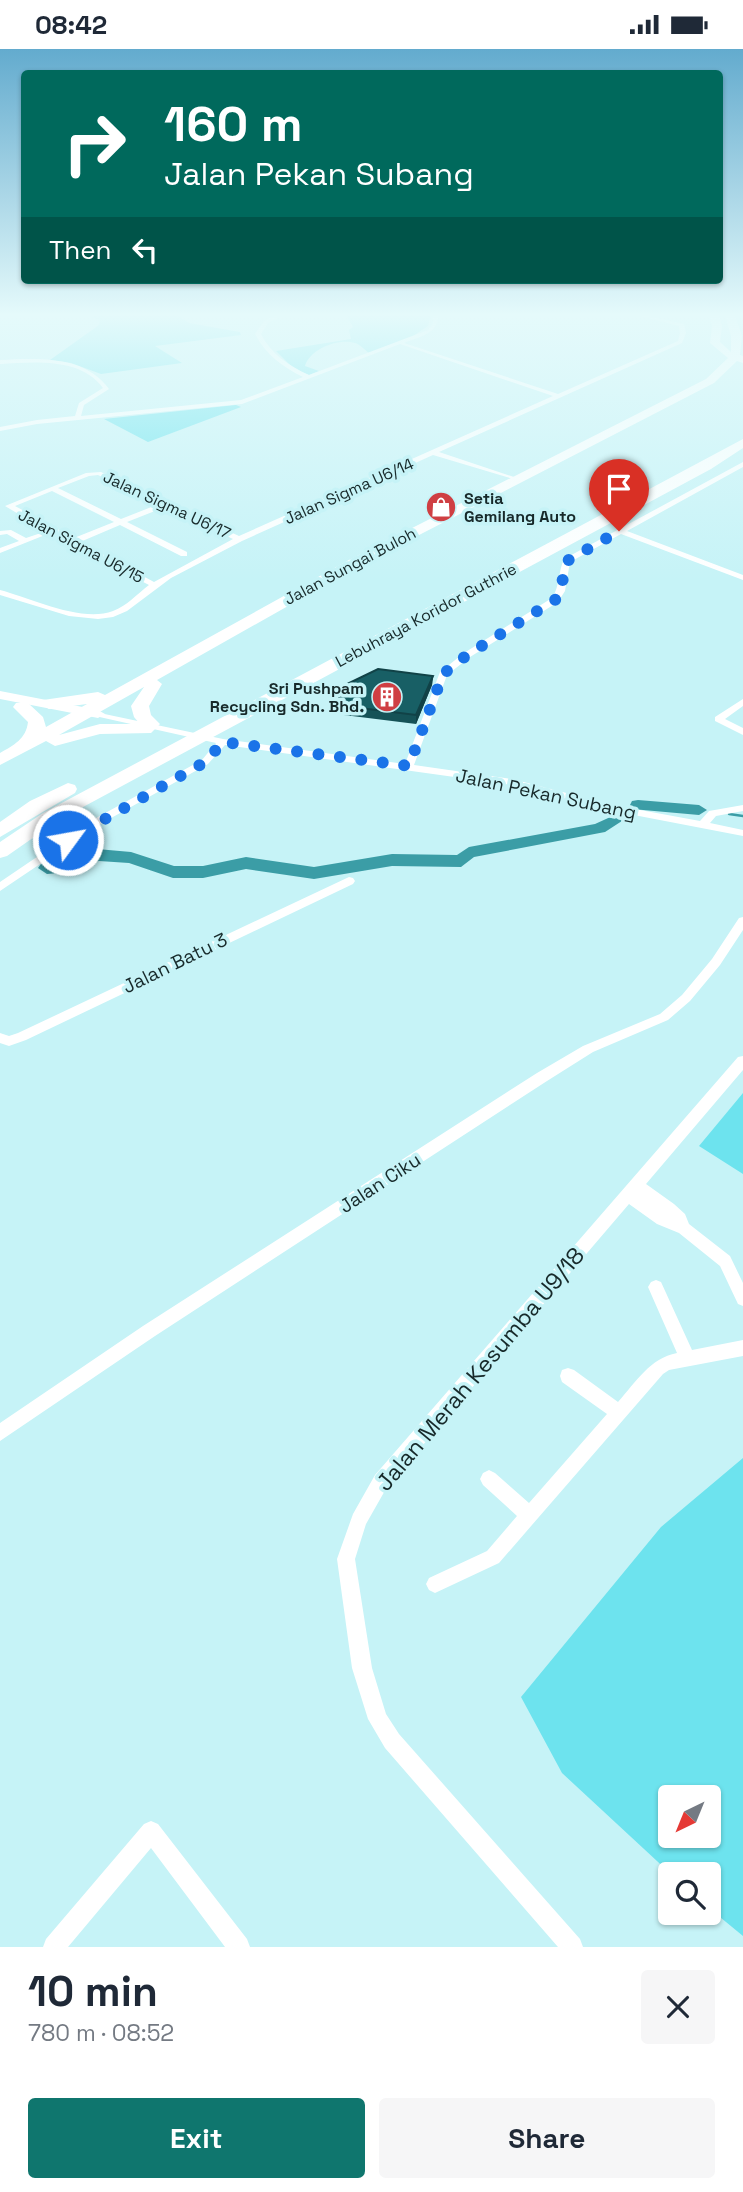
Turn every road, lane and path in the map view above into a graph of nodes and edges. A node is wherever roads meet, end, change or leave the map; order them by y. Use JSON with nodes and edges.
{"nodes":[{"id":1,"x":82,"y":404,"type":"edge"},
{"id":2,"x":225,"y":404,"type":"edge"},
{"id":3,"x":540,"y":404,"type":"edge"},
{"id":4,"x":666,"y":404,"type":"edge"},
{"id":5,"x":682,"y":404,"type":"edge"},
{"id":6,"x":78,"y":417,"type":"junction"},
{"id":7,"x":0,"y":429,"type":"edge"},
{"id":8,"x":743,"y":431,"type":"edge"},
{"id":9,"x":743,"y":443,"type":"edge"},
{"id":10,"x":435,"y":453,"type":"junction"},
{"id":11,"x":743,"y":464,"type":"edge"},
{"id":12,"x":518,"y":480,"type":"junction"},
{"id":13,"x":52,"y":488,"type":"junction"},
{"id":14,"x":165,"y":504,"type":"junction"},
{"id":15,"x":9,"y":506,"type":"joint"},
{"id":16,"x":121,"y":522,"type":"junction"},
{"id":17,"x":619,"y":531,"type":"junction"},
{"id":18,"x":0,"y":533,"type":"edge"},
{"id":19,"x":41,"y":534,"type":"dead end"},
{"id":20,"x":239,"y":539,"type":"junction"},
{"id":21,"x":25,"y":541,"type":"junction"},
{"id":22,"x":72,"y":542,"type":"junction"},
{"id":23,"x":0,"y":551,"type":"edge"},
{"id":24,"x":184,"y":554,"type":"dead end"},
{"id":25,"x":743,"y":578,"type":"edge"},
{"id":26,"x":154,"y":585,"type":"junction"},
{"id":27,"x":0,"y":592,"type":"edge"},
{"id":28,"x":303,"y":673,"type":"junction"},
{"id":29,"x":154,"y":684,"type":"junction"},
{"id":30,"x":129,"y":687,"type":"junction"},
{"id":31,"x":0,"y":695,"type":"edge"},
{"id":32,"x":743,"y":702,"type":"edge"},
{"id":33,"x":0,"y":703,"type":"edge"},
{"id":34,"x":49,"y":704,"type":"junction"},
{"id":35,"x":22,"y":707,"type":"junction"},
{"id":36,"x":87,"y":716,"type":"junction"},
{"id":37,"x":148,"y":727,"type":"junction"},
{"id":38,"x":743,"y":732,"type":"edge"},
{"id":39,"x":55,"y":741,"type":"junction"},
{"id":40,"x":223,"y":742,"type":"junction"},
{"id":41,"x":26,"y":746,"type":"junction"},
{"id":42,"x":0,"y":760,"type":"edge"},
{"id":43,"x":409,"y":766,"type":"junction"},
{"id":44,"x":0,"y":772,"type":"edge"},
{"id":45,"x":743,"y":808,"type":"edge"},
{"id":46,"x":43,"y":811,"type":"junction"},
{"id":47,"x":702,"y":826,"type":"junction"},
{"id":48,"x":0,"y":831,"type":"edge"},
{"id":49,"x":740,"y":832,"type":"edge"},
{"id":50,"x":743,"y":842,"type":"edge"},
{"id":51,"x":0,"y":851,"type":"edge"},
{"id":52,"x":349,"y":881,"type":"dead end"},
{"id":53,"x":0,"y":887,"type":"edge"},
{"id":54,"x":743,"y":921,"type":"edge"},
{"id":55,"x":0,"y":1038,"type":"edge"},
{"id":56,"x":743,"y":1061,"type":"edge"},
{"id":57,"x":632,"y":1190,"type":"junction"},
{"id":58,"x":684,"y":1228,"type":"joint"},
{"id":59,"x":656,"y":1287,"type":"dead end"},
{"id":60,"x":743,"y":1299,"type":"edge"},
{"id":61,"x":743,"y":1348,"type":"edge"},
{"id":62,"x":688,"y":1359,"type":"junction"},
{"id":63,"x":568,"y":1376,"type":"dead end"},
{"id":64,"x":618,"y":1412,"type":"junction"},
{"id":65,"x":0,"y":1433,"type":"edge"},
{"id":66,"x":489,"y":1479,"type":"dead end"},
{"id":67,"x":529,"y":1515,"type":"junction"},
{"id":68,"x":435,"y":1584,"type":"dead end"},
{"id":69,"x":54,"y":1947,"type":"edge"},
{"id":70,"x":239,"y":1947,"type":"edge"},
{"id":71,"x":572,"y":1947,"type":"edge"}],
"edges":[{"from":1,"to":6,"type":"street"},
{"from":2,"to":6,"type":"street"},
{"from":3,"to":10,"type":"street","name":"Jalan Sigma U6/14"},
{"from":4,"to":12,"type":"highway","name":"Jalan Sungai Buloh"},
{"from":5,"to":29,"type":"highway","name":"Jalan Sungai Buloh"},
{"from":6,"to":7,"type":"street"},
{"from":8,"to":28,"type":"highway","name":"Lebuhraya Koridor Guthrie"},
{"from":9,"to":28,"type":"highway","name":"Lebuhraya Koridor Guthrie"},
{"from":10,"to":12,"type":"street"},
{"from":10,"to":20,"type":"street","name":"Jalan Sigma U6/14"},
{"from":11,"to":17,"type":"street"},
{"from":12,"to":30,"type":"highway","name":"Jalan Sungai Buloh"},
{"from":13,"to":14,"type":"street","name":"Jalan Sigma U6/17"},
{"from":13,"to":15,"type":"street"},
{"from":13,"to":16,"type":"street"},
{"from":14,"to":16,"type":"street"},
{"from":14,"to":20,"type":"street","name":"Jalan Sigma U6/17"},
{"from":15,"to":22,"type":"street","name":"Jalan Sigma U6/15"},
{"from":16,"to":22,"type":"street"},
{"from":16,"to":24,"type":"street"},
{"from":17,"to":25,"type":"street"},
{"from":17,"to":43,"type":"street"},
{"from":18,"to":21,"type":"street"},
{"from":19,"to":21,"type":"street"},
{"from":20,"to":26,"type":"street","name":"Jalan Sigma U6/14"},
{"from":21,"to":23,"type":"street"},
{"from":22,"to":26,"type":"street","name":"Jalan Sigma U6/15"},
{"from":26,"to":27,"type":"street","name":"Jalan Sigma U6/14"},
{"from":28,"to":46,"type":"highway","name":"Lebuhraya Koridor Guthrie"},
{"from":29,"to":36,"type":"highway","name":"Jalan Sungai Buloh"},
{"from":29,"to":37,"type":"highway"},
{"from":30,"to":34,"type":"highway"},
{"from":30,"to":36,"type":"highway","name":"Jalan Sungai Buloh"},
{"from":31,"to":34,"type":"main road"},
{"from":32,"to":38,"type":"street"},
{"from":33,"to":35,"type":"main road"},
{"from":34,"to":36,"type":"main road"},
{"from":35,"to":36,"type":"main road"},
{"from":35,"to":41,"type":"highway"},
{"from":36,"to":37,"type":"street","name":"Jalan Pekan Subang"},
{"from":36,"to":39,"type":"highway","name":"Jalan Sungai Buloh"},
{"from":36,"to":41,"type":"highway","name":"Jalan Sungai Buloh"},
{"from":37,"to":39,"type":"highway"},
{"from":37,"to":40,"type":"street","name":"Jalan Pekan Subang"},
{"from":39,"to":44,"type":"highway","name":"Jalan Sungai Buloh"},
{"from":40,"to":43,"type":"street","name":"Jalan Pekan Subang"},
{"from":40,"to":53,"type":"street"},
{"from":41,"to":42,"type":"highway","name":"Jalan Sungai Buloh"},
{"from":43,"to":47,"type":"street","name":"Jalan Pekan Subang"},
{"from":45,"to":47,"type":"street"},
{"from":46,"to":48,"type":"highway","name":"Lebuhraya Koridor Guthrie"},
{"from":46,"to":51,"type":"highway","name":"Lebuhraya Koridor Guthrie"},
{"from":47,"to":49,"type":"street","name":"Jalan Pekan Subang"},
{"from":49,"to":50,"type":"street"},
{"from":52,"to":55,"type":"street","name":"Jalan Batu 3"},
{"from":54,"to":65,"type":"street","name":"Jalan Ciku"},
{"from":56,"to":57,"type":"street","name":"Jalan Merah Kesumba U9/18"},
{"from":57,"to":58,"type":"street"},
{"from":57,"to":71,"type":"street","name":"Jalan Merah Kesumba U9/18"},
{"from":58,"to":60,"type":"street"},
{"from":59,"to":62,"type":"street"},
{"from":61,"to":62,"type":"street"},
{"from":62,"to":64,"type":"street"},
{"from":63,"to":64,"type":"street"},
{"from":64,"to":67,"type":"street"},
{"from":66,"to":67,"type":"street"},
{"from":67,"to":68,"type":"street"},
{"from":69,"to":70,"type":"street"}]}
